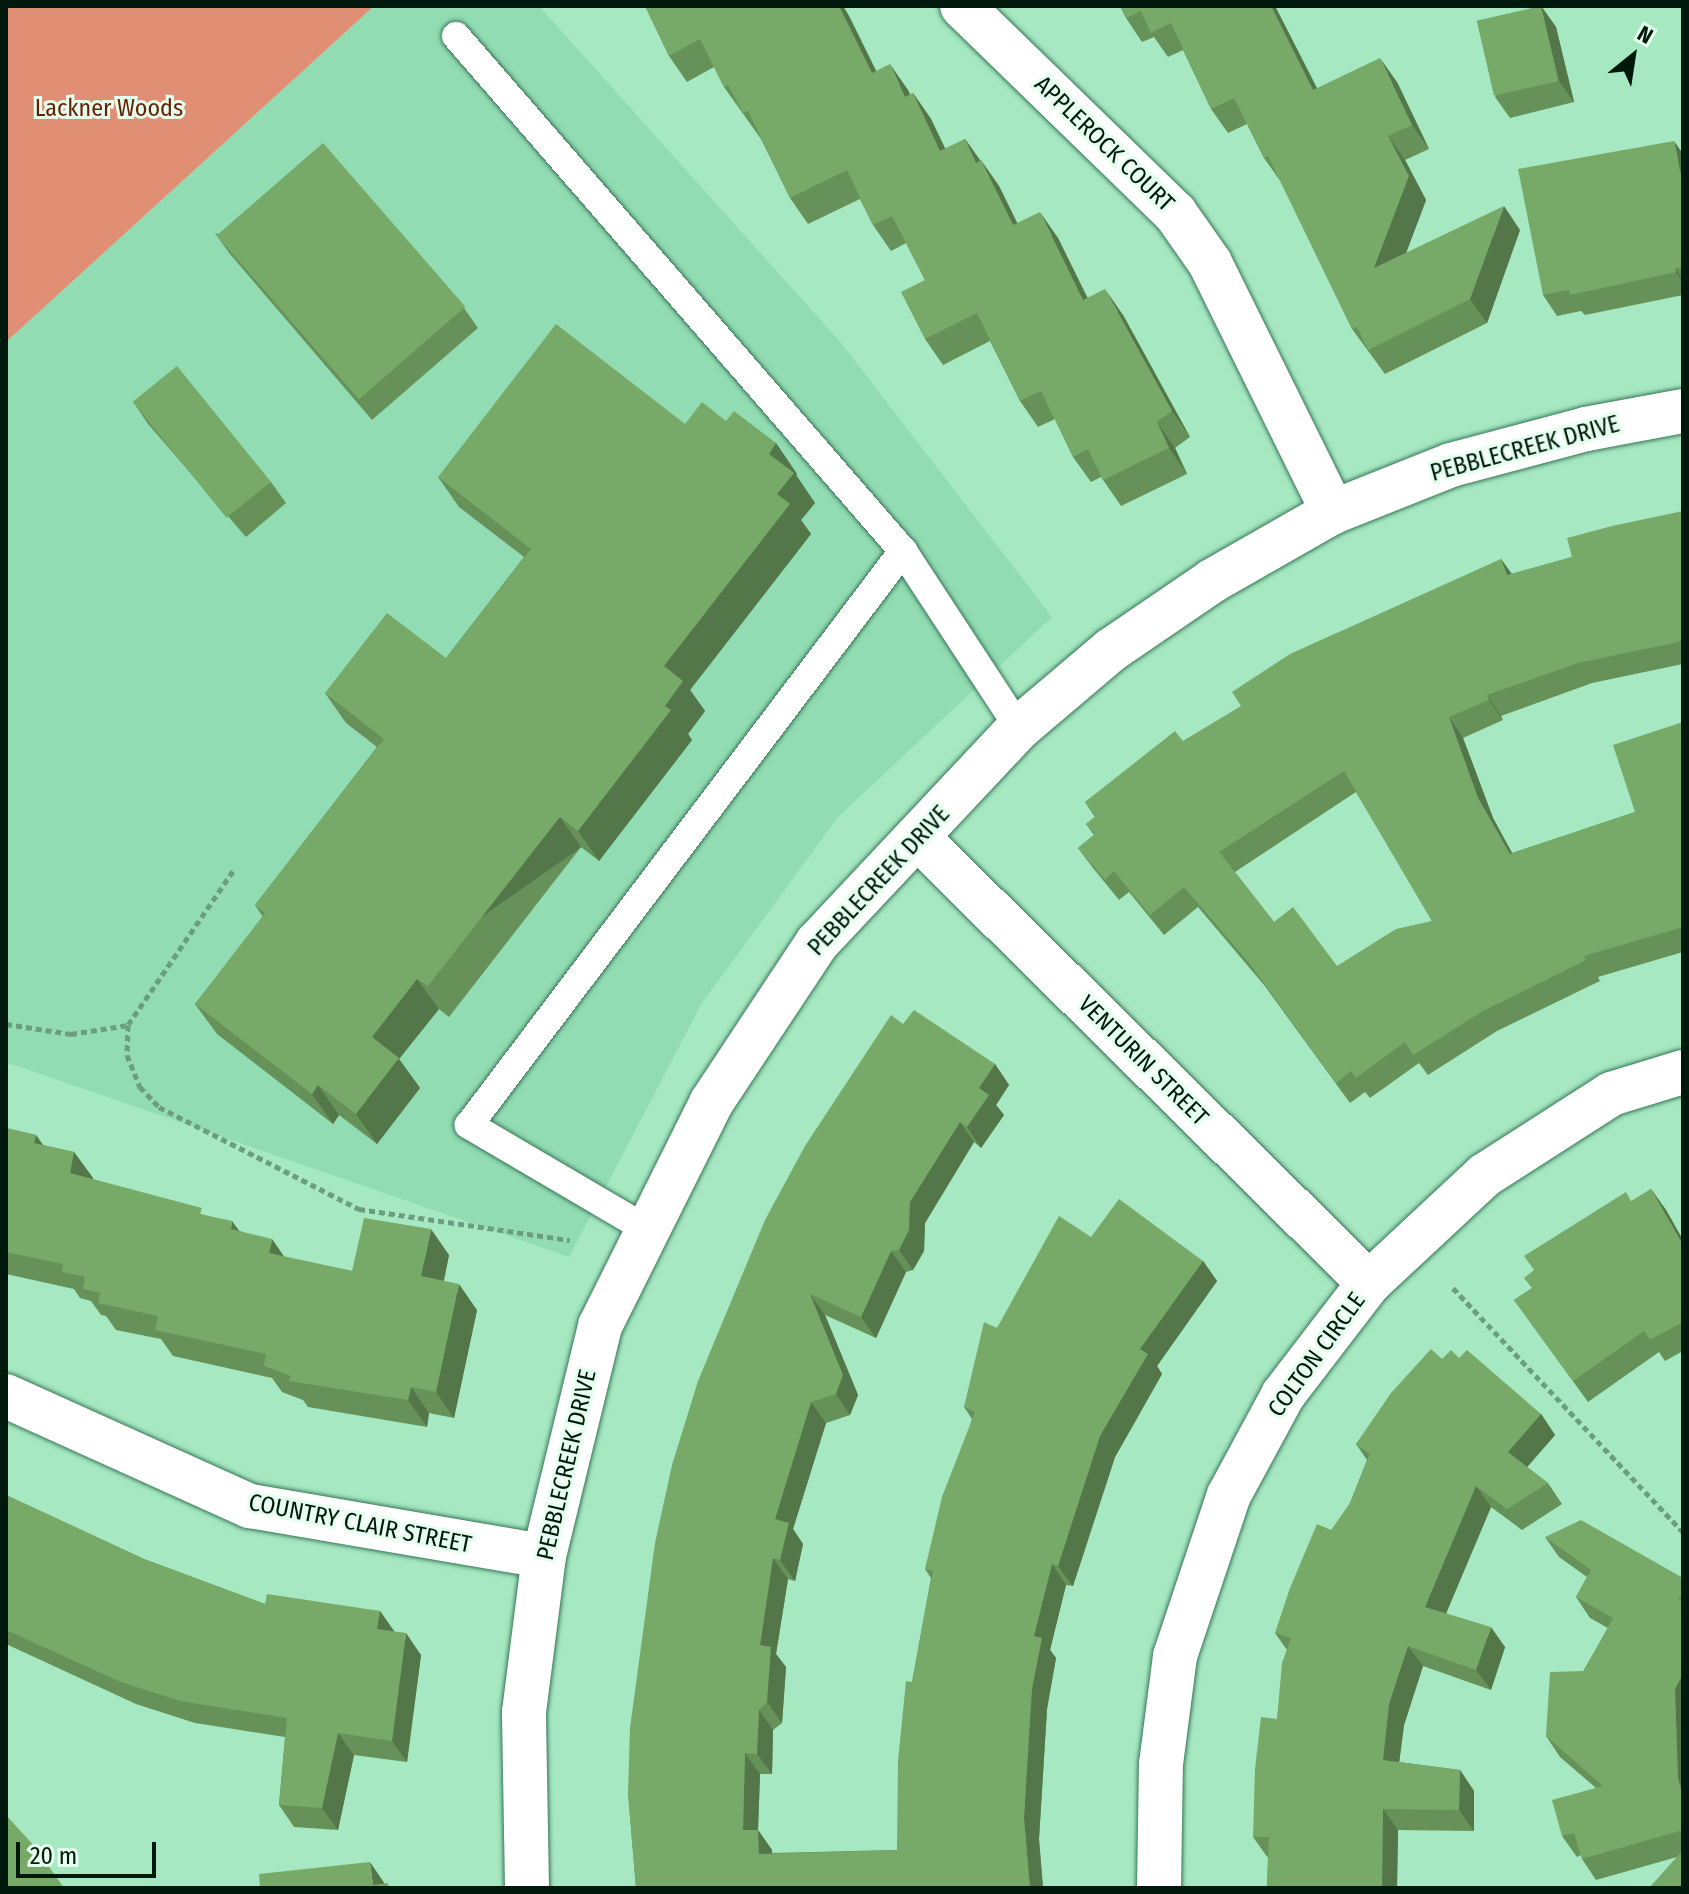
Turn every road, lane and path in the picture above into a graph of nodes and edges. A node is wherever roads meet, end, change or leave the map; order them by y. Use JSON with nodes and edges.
{"nodes":[{"id":1,"x":962,"y":6,"type":"edge"},
{"id":2,"x":456,"y":36,"type":"dead end"},
{"id":3,"x":1683,"y":411,"type":"edge"},
{"id":4,"x":1333,"y":512,"type":"junction"},
{"id":5,"x":903,"y":551,"type":"junction"},
{"id":6,"x":1019,"y":728,"type":"junction"},
{"id":7,"x":918,"y":838,"type":"junction"},
{"id":8,"x":233,"y":871,"type":"dead end"},
{"id":9,"x":6,"y":1024,"type":"edge"},
{"id":10,"x":128,"y":1025,"type":"junction"},
{"id":11,"x":1683,"y":1072,"type":"edge"},
{"id":12,"x":648,"y":1230,"type":"junction"},
{"id":13,"x":570,"y":1240,"type":"dead end"},
{"id":14,"x":1369,"y":1283,"type":"junction"},
{"id":15,"x":1453,"y":1288,"type":"dead end"},
{"id":16,"x":6,"y":1396,"type":"edge"},
{"id":17,"x":1683,"y":1532,"type":"edge"},
{"id":18,"x":544,"y":1556,"type":"junction"},
{"id":19,"x":527,"y":1888,"type":"edge"},
{"id":20,"x":1159,"y":1888,"type":"edge"}],
"edges":[{"from":1,"to":4,"type":"street","name":"APPLEROCK COURT"},
{"from":2,"to":5,"type":"lane"},
{"from":3,"to":4,"type":"street","name":"PEBBLECREEK DRIVE"},
{"from":4,"to":6,"type":"street","name":"PEBBLECREEK DRIVE"},
{"from":5,"to":6,"type":"lane"},
{"from":5,"to":12,"type":"lane"},
{"from":6,"to":7,"type":"street","name":"PEBBLECREEK DRIVE"},
{"from":7,"to":12,"type":"street","name":"PEBBLECREEK DRIVE"},
{"from":7,"to":14,"type":"street","name":"VENTURIN STREET"},
{"from":8,"to":10,"type":"path"},
{"from":9,"to":10,"type":"path"},
{"from":10,"to":13,"type":"path"},
{"from":11,"to":14,"type":"street","name":"COLTON CIRCLE"},
{"from":12,"to":18,"type":"street","name":"PEBBLECREEK DRIVE"},
{"from":14,"to":20,"type":"street","name":"COLTON CIRCLE"},
{"from":15,"to":17,"type":"path"},
{"from":16,"to":18,"type":"street","name":"COUNTRY CLAIR STREET"},
{"from":18,"to":19,"type":"street","name":"PEBBLECREEK DRIVE"}]}
